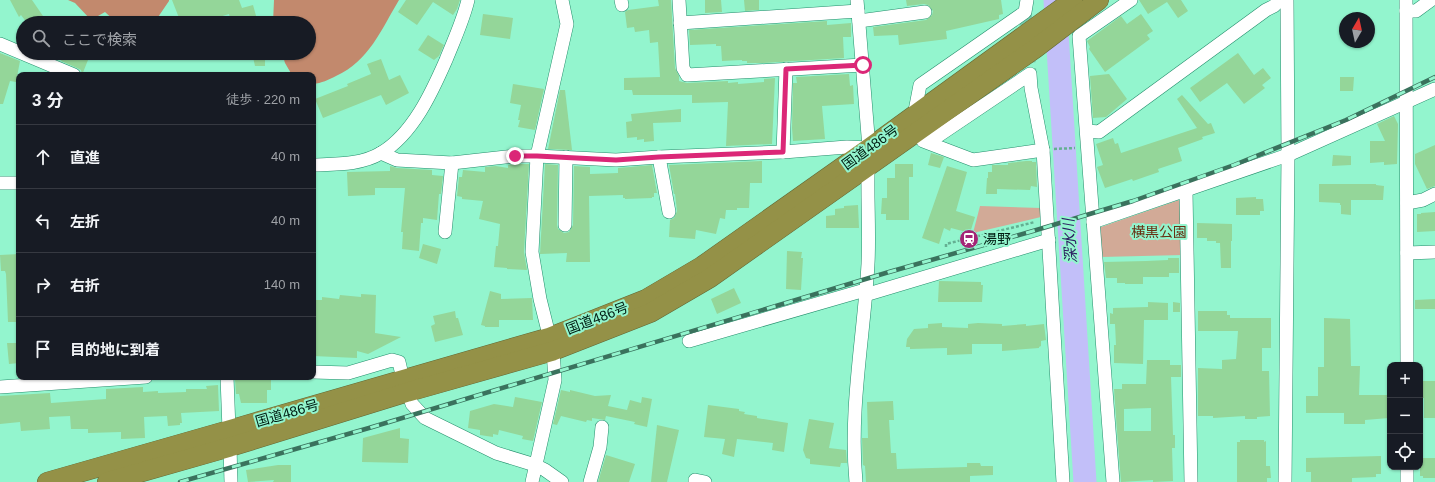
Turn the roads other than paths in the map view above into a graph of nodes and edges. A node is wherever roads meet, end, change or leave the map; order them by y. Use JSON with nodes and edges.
{"nodes":[{"id":1,"x":468,"y":0,"type":"edge"},
{"id":2,"x":562,"y":0,"type":"edge"},
{"id":3,"x":679,"y":0,"type":"edge"},
{"id":4,"x":1027,"y":0,"type":"edge"},
{"id":5,"x":1099,"y":0,"type":"edge"},
{"id":6,"x":1131,"y":0,"type":"edge"},
{"id":7,"x":1280,"y":0,"type":"edge"},
{"id":8,"x":1286,"y":0,"type":"edge"},
{"id":9,"x":1431,"y":0,"type":"edge"},
{"id":10,"x":1406,"y":5,"type":"edge"},
{"id":11,"x":1072,"y":7,"type":"edge"},
{"id":12,"x":858,"y":11,"type":"edge"},
{"id":13,"x":925,"y":12,"type":"dead end"},
{"id":14,"x":680,"y":23,"type":"junction"},
{"id":15,"x":0,"y":44,"type":"edge"},
{"id":16,"x":16,"y":51,"type":"edge"},
{"id":17,"x":38,"y":60,"type":"edge"},
{"id":18,"x":863,"y":65,"type":"junction"},
{"id":19,"x":786,"y":69,"type":"junction"},
{"id":20,"x":67,"y":72,"type":"edge"},
{"id":21,"x":1435,"y":89,"type":"edge"},
{"id":22,"x":1406,"y":103,"type":"junction"},
{"id":23,"x":914,"y":116,"type":"junction"},
{"id":24,"x":1087,"y":130,"type":"junction"},
{"id":25,"x":909,"y":137,"type":"junction"},
{"id":26,"x":929,"y":142,"type":"junction"},
{"id":27,"x":869,"y":148,"type":"junction"},
{"id":28,"x":1047,"y":150,"type":"junction"},
{"id":29,"x":783,"y":152,"type":"junction"},
{"id":30,"x":381,"y":153,"type":"junction"},
{"id":31,"x":1288,"y":155,"type":"junction"},
{"id":32,"x":537,"y":156,"type":"junction"},
{"id":33,"x":566,"y":157,"type":"junction"},
{"id":34,"x":659,"y":157,"type":"junction"},
{"id":35,"x":452,"y":163,"type":"junction"},
{"id":36,"x":316,"y":165,"type":"edge"},
{"id":37,"x":867,"y":167,"type":"junction"},
{"id":38,"x":0,"y":183,"type":"edge"},
{"id":39,"x":16,"y":183,"type":"edge"},
{"id":40,"x":1186,"y":191,"type":"junction"},
{"id":41,"x":1435,"y":194,"type":"edge"},
{"id":42,"x":1407,"y":203,"type":"junction"},
{"id":43,"x":669,"y":212,"type":"dead end"},
{"id":44,"x":1093,"y":222,"type":"junction"},
{"id":45,"x":565,"y":225,"type":"dead end"},
{"id":46,"x":445,"y":232,"type":"dead end"},
{"id":47,"x":1048,"y":240,"type":"junction"},
{"id":48,"x":1435,"y":252,"type":"edge"},
{"id":49,"x":1407,"y":253,"type":"junction"},
{"id":50,"x":865,"y":292,"type":"junction"},
{"id":51,"x":689,"y":341,"type":"dead end"},
{"id":52,"x":552,"y":344,"type":"junction"},
{"id":53,"x":1407,"y":362,"type":"edge"},
{"id":54,"x":316,"y":372,"type":"edge"},
{"id":55,"x":46,"y":380,"type":"edge"},
{"id":56,"x":227,"y":380,"type":"edge"},
{"id":57,"x":405,"y":386,"type":"junction"},
{"id":58,"x":0,"y":387,"type":"edge"},
{"id":59,"x":602,"y":427,"type":"dead end"},
{"id":60,"x":229,"y":439,"type":"junction"},
{"id":61,"x":535,"y":465,"type":"junction"},
{"id":62,"x":1407,"y":470,"type":"edge"},
{"id":63,"x":47,"y":482,"type":"edge"},
{"id":64,"x":107,"y":482,"type":"edge"},
{"id":65,"x":232,"y":482,"type":"edge"},
{"id":66,"x":532,"y":482,"type":"edge"},
{"id":67,"x":562,"y":482,"type":"edge"},
{"id":68,"x":590,"y":482,"type":"edge"},
{"id":69,"x":695,"y":482,"type":"edge"},
{"id":70,"x":705,"y":482,"type":"edge"},
{"id":71,"x":856,"y":482,"type":"edge"},
{"id":72,"x":1063,"y":482,"type":"edge"},
{"id":73,"x":1113,"y":482,"type":"edge"},
{"id":74,"x":1190,"y":482,"type":"edge"},
{"id":75,"x":1286,"y":482,"type":"edge"},
{"id":76,"x":1407,"y":482,"type":"edge"}],
"edges":[{"from":1,"to":30,"type":"street"},
{"from":2,"to":32,"type":"street"},
{"from":3,"to":14,"type":"street"},
{"from":4,"to":23,"type":"street"},
{"from":5,"to":11,"type":"highway","name":"国道486号"},
{"from":6,"to":24,"type":"street"},
{"from":7,"to":24,"type":"street"},
{"from":8,"to":31,"type":"street"},
{"from":9,"to":10,"type":"street"},
{"from":10,"to":22,"type":"street"},
{"from":11,"to":23,"type":"highway","name":"国道486号"},
{"from":11,"to":25,"type":"highway","name":"国道486号"},
{"from":12,"to":13,"type":"street"},
{"from":12,"to":14,"type":"street"},
{"from":12,"to":18,"type":"street"},
{"from":14,"to":19,"type":"street"},
{"from":15,"to":16,"type":"street"},
{"from":17,"to":20,"type":"street"},
{"from":18,"to":19,"type":"street"},
{"from":18,"to":27,"type":"street"},
{"from":19,"to":29,"type":"street"},
{"from":21,"to":22,"type":"street"},
{"from":22,"to":31,"type":"street"},
{"from":22,"to":42,"type":"street"},
{"from":23,"to":27,"type":"highway","name":"国道486号"},
{"from":24,"to":44,"type":"street"},
{"from":25,"to":26,"type":"street"},
{"from":25,"to":37,"type":"highway","name":"国道486号"},
{"from":26,"to":28,"type":"street"},
{"from":26,"to":28,"type":"street"},
{"from":27,"to":29,"type":"street"},
{"from":27,"to":37,"type":"street"},
{"from":27,"to":52,"type":"highway","name":"国道486号"},
{"from":28,"to":47,"type":"street"},
{"from":29,"to":34,"type":"street"},
{"from":30,"to":35,"type":"street"},
{"from":30,"to":36,"type":"street"},
{"from":31,"to":40,"type":"street"},
{"from":31,"to":75,"type":"street"},
{"from":32,"to":33,"type":"street"},
{"from":32,"to":35,"type":"street"},
{"from":32,"to":52,"type":"street"},
{"from":33,"to":34,"type":"street"},
{"from":33,"to":45,"type":"street"},
{"from":34,"to":43,"type":"street"},
{"from":35,"to":46,"type":"street"},
{"from":37,"to":50,"type":"street"},
{"from":37,"to":52,"type":"highway","name":"国道486号"},
{"from":38,"to":39,"type":"street"},
{"from":40,"to":44,"type":"street"},
{"from":40,"to":74,"type":"street"},
{"from":41,"to":42,"type":"street"},
{"from":42,"to":49,"type":"street"},
{"from":44,"to":73,"type":"street"},
{"from":47,"to":50,"type":"street"},
{"from":47,"to":72,"type":"street"},
{"from":48,"to":49,"type":"street"},
{"from":49,"to":53,"type":"street"},
{"from":50,"to":51,"type":"street"},
{"from":50,"to":71,"type":"street"},
{"from":52,"to":57,"type":"highway","name":"国道486号"},
{"from":52,"to":61,"type":"street"},
{"from":54,"to":57,"type":"street"},
{"from":55,"to":58,"type":"street"},
{"from":56,"to":60,"type":"street"},
{"from":57,"to":60,"type":"highway","name":"国道486号"},
{"from":57,"to":61,"type":"street"},
{"from":59,"to":68,"type":"street"},
{"from":60,"to":63,"type":"highway","name":"国道486号"},
{"from":60,"to":64,"type":"highway","name":"国道486号"},
{"from":60,"to":65,"type":"street"},
{"from":61,"to":66,"type":"street"},
{"from":61,"to":67,"type":"street"},
{"from":62,"to":76,"type":"street"},
{"from":69,"to":70,"type":"street"}]}
